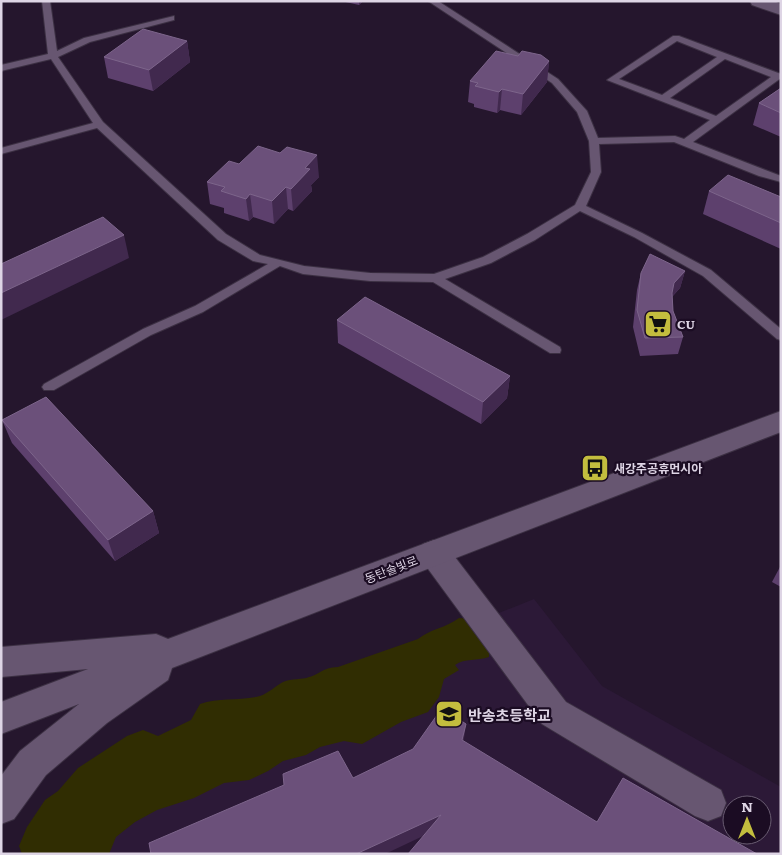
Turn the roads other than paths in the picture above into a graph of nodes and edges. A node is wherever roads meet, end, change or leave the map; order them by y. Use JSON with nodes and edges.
{"nodes":[{"id":1,"x":46,"y":1,"type":"edge"},
{"id":2,"x":758,"y":1,"type":"edge"},
{"id":3,"x":434,"y":2,"type":"edge"},
{"id":4,"x":781,"y":10,"type":"edge"},
{"id":5,"x":171,"y":18,"type":"dead end"},
{"id":6,"x":53,"y":56,"type":"junction"},
{"id":7,"x":724,"y":56,"type":"junction"},
{"id":8,"x":1,"y":68,"type":"edge"},
{"id":9,"x":662,"y":99,"type":"junction"},
{"id":10,"x":716,"y":119,"type":"junction"},
{"id":11,"x":99,"y":124,"type":"junction"},
{"id":12,"x":594,"y":141,"type":"junction"},
{"id":13,"x":684,"y":142,"type":"junction"},
{"id":14,"x":1,"y":151,"type":"edge"},
{"id":15,"x":781,"y":178,"type":"edge"},
{"id":16,"x":580,"y":207,"type":"junction"},
{"id":17,"x":279,"y":262,"type":"junction"},
{"id":18,"x":435,"y":278,"type":"junction"},
{"id":19,"x":781,"y":336,"type":"edge"},
{"id":20,"x":555,"y":350,"type":"dead end"},
{"id":21,"x":49,"y":387,"type":"dead end"},
{"id":22,"x":781,"y":421,"type":"edge"},
{"id":23,"x":434,"y":553,"type":"junction"},
{"id":24,"x":188,"y":646,"type":"junction"},
{"id":25,"x":1,"y":662,"type":"edge"},
{"id":26,"x":1,"y":718,"type":"edge"},
{"id":27,"x":708,"y":803,"type":"dead end"},
{"id":28,"x":1,"y":806,"type":"edge"}],
"edges":[{"from":1,"to":6,"type":"lane"},
{"from":2,"to":4,"type":"street"},
{"from":3,"to":12,"type":"lane"},
{"from":5,"to":6,"type":"lane"},
{"from":6,"to":8,"type":"lane"},
{"from":6,"to":11,"type":"lane"},
{"from":7,"to":9,"type":"lane"},
{"from":7,"to":9,"type":"lane"},
{"from":7,"to":10,"type":"lane"},
{"from":9,"to":10,"type":"lane"},
{"from":10,"to":13,"type":"lane"},
{"from":11,"to":14,"type":"lane"},
{"from":11,"to":17,"type":"lane"},
{"from":12,"to":13,"type":"lane"},
{"from":12,"to":16,"type":"lane"},
{"from":13,"to":15,"type":"lane"},
{"from":16,"to":18,"type":"lane"},
{"from":16,"to":19,"type":"lane"},
{"from":17,"to":18,"type":"lane"},
{"from":17,"to":21,"type":"lane"},
{"from":18,"to":20,"type":"lane"},
{"from":22,"to":23,"type":"street","name":"동탄솔빛로"},
{"from":23,"to":24,"type":"street","name":"동탄솔빛로"},
{"from":23,"to":27,"type":"street"},
{"from":24,"to":25,"type":"street"},
{"from":24,"to":26,"type":"street","name":"동탄솔빛로"},
{"from":24,"to":28,"type":"street"}]}
